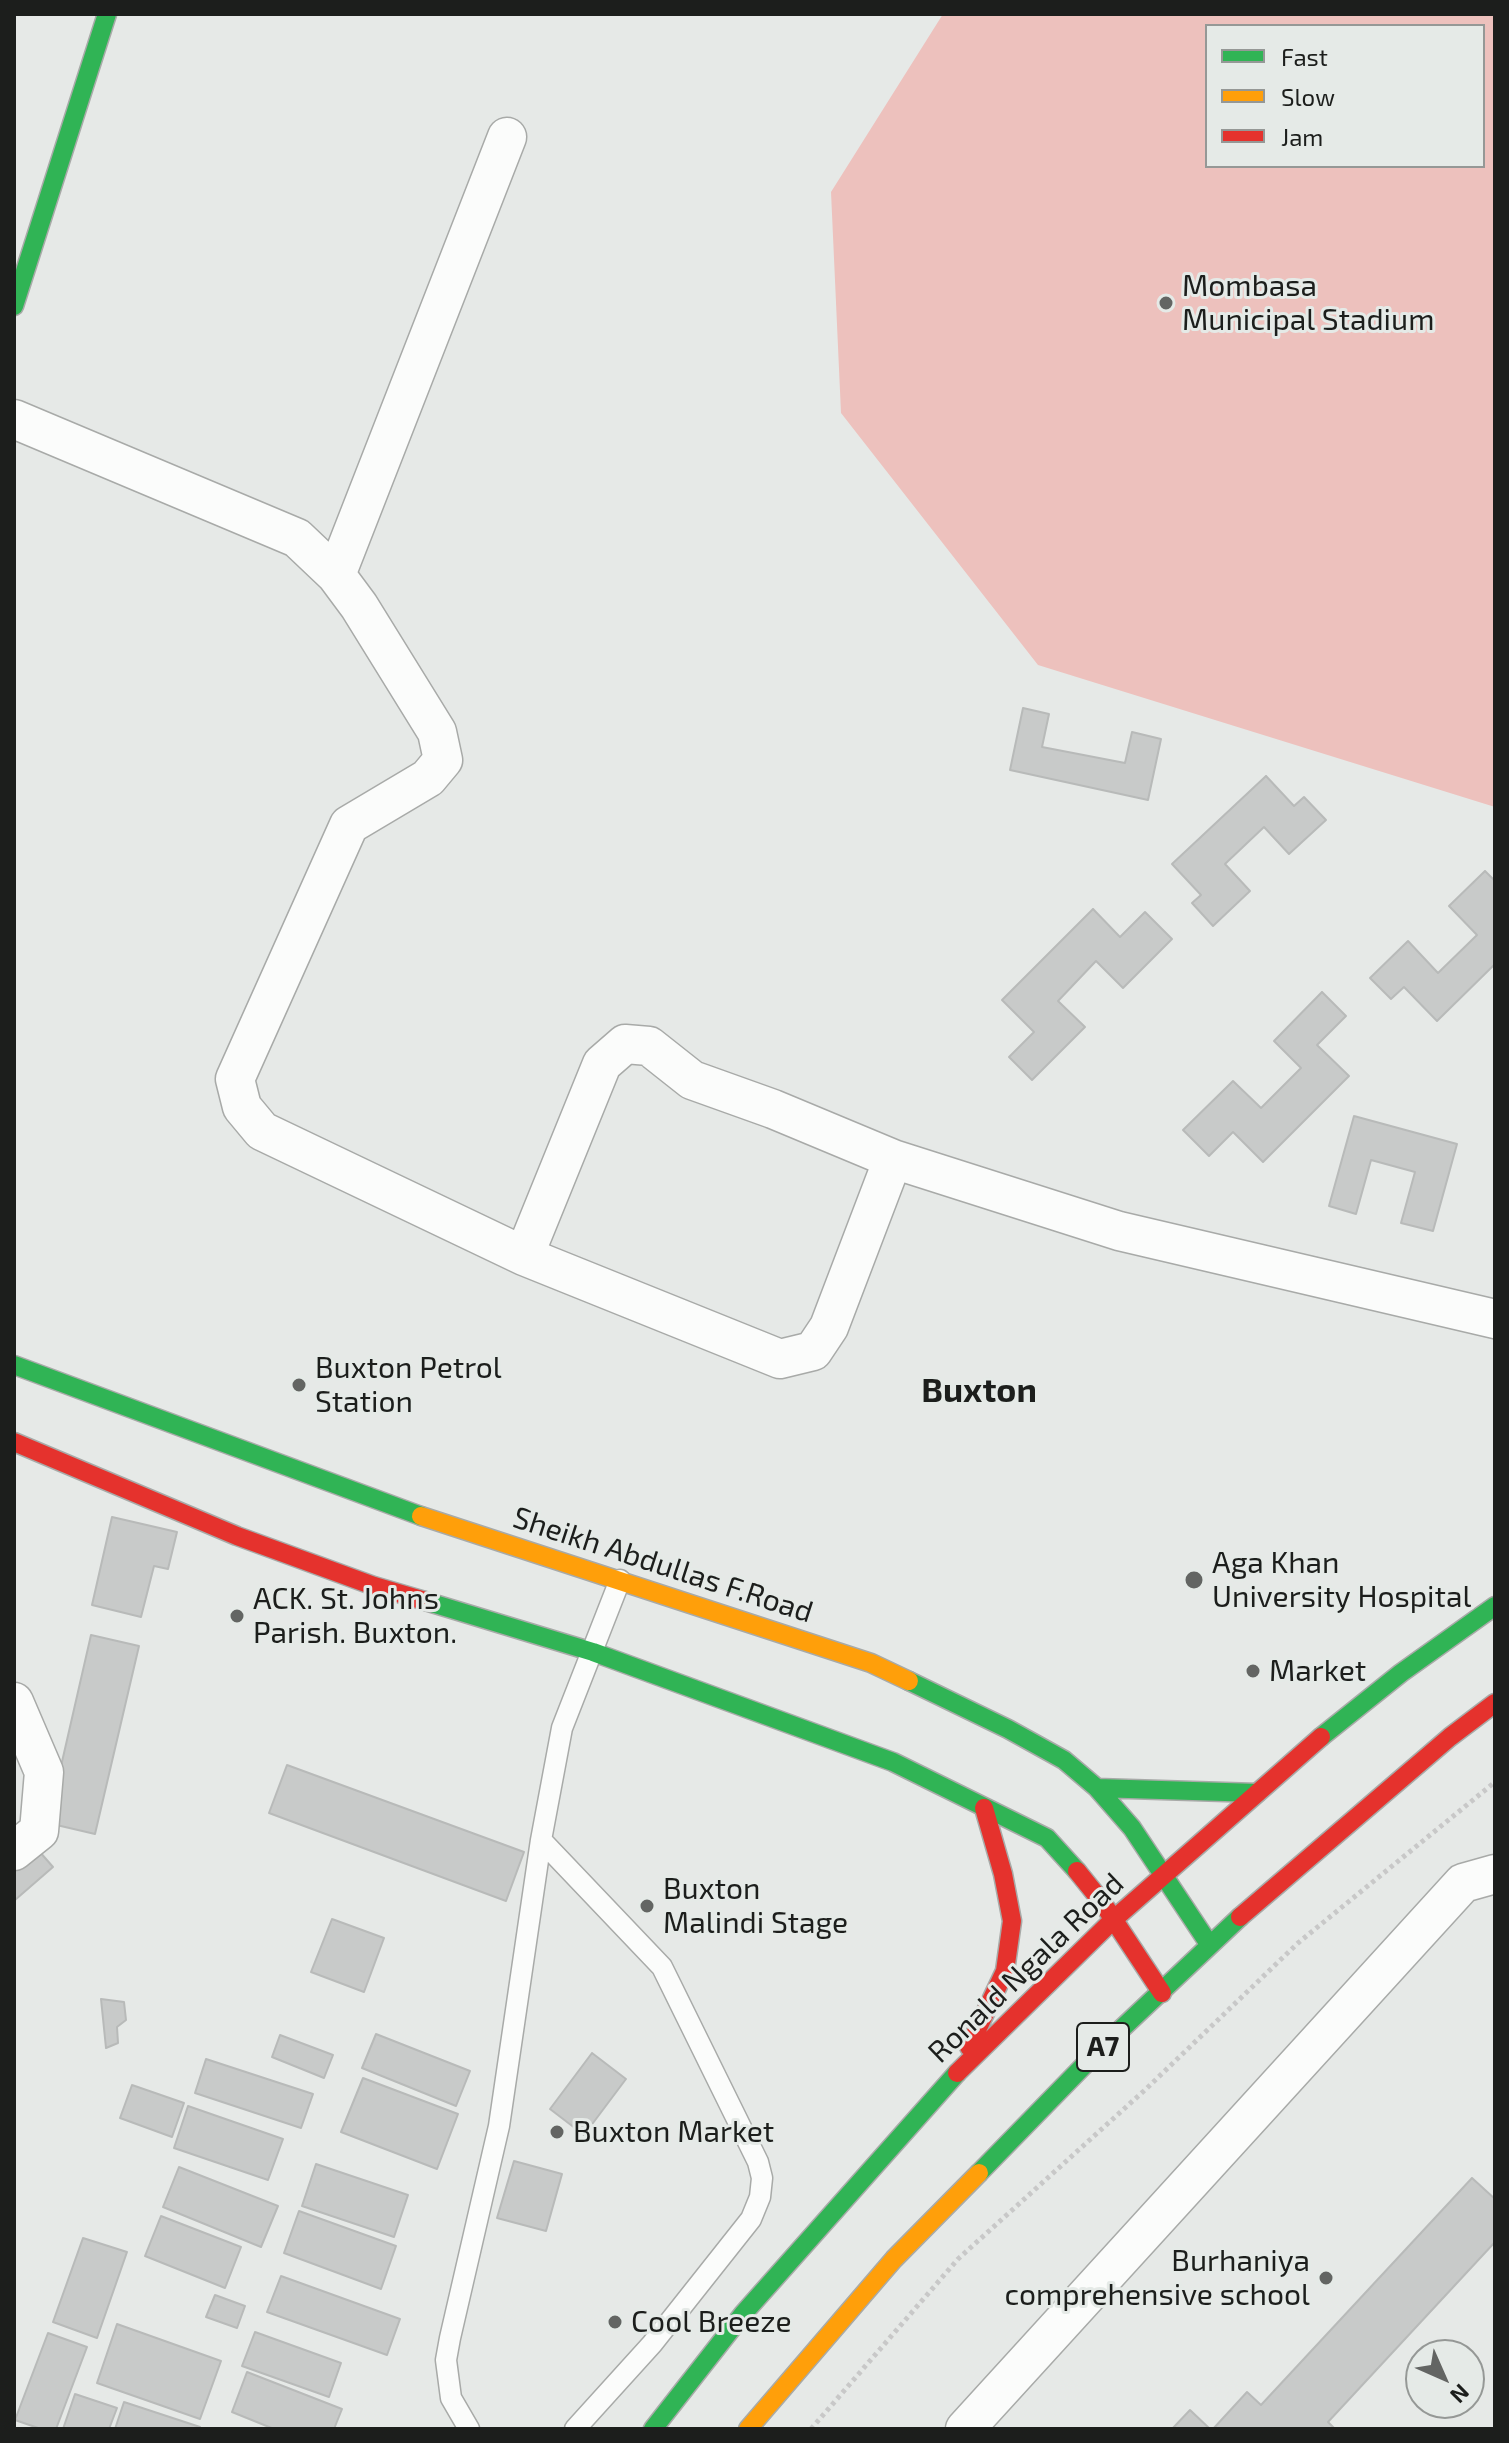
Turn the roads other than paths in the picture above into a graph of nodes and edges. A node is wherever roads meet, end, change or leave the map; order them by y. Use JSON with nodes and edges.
{"nodes":[{"id":1,"x":107,"y":14,"type":"edge"},
{"id":2,"x":507,"y":137,"type":"dead end"},
{"id":3,"x":14,"y":306,"type":"edge"},
{"id":4,"x":14,"y":419,"type":"edge"},
{"id":5,"x":336,"y":575,"type":"junction"},
{"id":6,"x":893,"y":1159,"type":"junction"},
{"id":7,"x":524,"y":1256,"type":"junction"},
{"id":8,"x":1495,"y":1319,"type":"edge"},
{"id":9,"x":14,"y":1365,"type":"edge"},
{"id":10,"x":14,"y":1445,"type":"edge"},
{"id":11,"x":620,"y":1580,"type":"junction"},
{"id":12,"x":1495,"y":1606,"type":"edge"},
{"id":13,"x":593,"y":1652,"type":"junction"},
{"id":14,"x":14,"y":1702,"type":"edge"},
{"id":15,"x":1495,"y":1703,"type":"edge"},
{"id":16,"x":1097,"y":1788,"type":"junction"},
{"id":17,"x":1257,"y":1793,"type":"junction"},
{"id":18,"x":984,"y":1808,"type":"junction"},
{"id":19,"x":541,"y":1840,"type":"junction"},
{"id":20,"x":14,"y":1851,"type":"edge"},
{"id":21,"x":1163,"y":1874,"type":"junction"},
{"id":22,"x":1495,"y":1874,"type":"edge"},
{"id":23,"x":1113,"y":1920,"type":"junction"},
{"id":24,"x":1209,"y":1944,"type":"junction"},
{"id":25,"x":1162,"y":1993,"type":"junction"},
{"id":26,"x":956,"y":2074,"type":"junction"},
{"id":27,"x":469,"y":2429,"type":"edge"},
{"id":28,"x":575,"y":2429,"type":"edge"},
{"id":29,"x":653,"y":2429,"type":"edge"},
{"id":30,"x":748,"y":2429,"type":"edge"},
{"id":31,"x":965,"y":2429,"type":"edge"}],
"edges":[{"from":1,"to":3,"type":"main road"},
{"from":2,"to":5,"type":"street"},
{"from":4,"to":5,"type":"street"},
{"from":5,"to":7,"type":"street"},
{"from":6,"to":7,"type":"street"},
{"from":6,"to":7,"type":"street"},
{"from":6,"to":8,"type":"street"},
{"from":9,"to":11,"type":"main road","name":"Sheikh Abdullas F.Road"},
{"from":10,"to":13,"type":"main road"},
{"from":11,"to":13,"type":"lane"},
{"from":11,"to":16,"type":"main road","name":"Sheikh Abdullas F.Road"},
{"from":12,"to":17,"type":"main road","name":"Ronald Ngala Road"},
{"from":13,"to":18,"type":"main road"},
{"from":13,"to":19,"type":"lane"},
{"from":14,"to":20,"type":"street"},
{"from":15,"to":24,"type":"main road","number":"A7"},
{"from":16,"to":17,"type":"main road"},
{"from":16,"to":21,"type":"main road","name":"Sheikh Abdullas F.Road"},
{"from":17,"to":21,"type":"main road","name":"Ronald Ngala Road"},
{"from":18,"to":23,"type":"main road"},
{"from":18,"to":26,"type":"main road"},
{"from":19,"to":27,"type":"lane"},
{"from":19,"to":28,"type":"lane"},
{"from":21,"to":23,"type":"main road","name":"Ronald Ngala Road"},
{"from":21,"to":24,"type":"main road","name":"Sheikh Abdullas F.Road"},
{"from":22,"to":31,"type":"street"},
{"from":23,"to":25,"type":"main road"},
{"from":23,"to":26,"type":"main road","name":"Ronald Ngala Road"},
{"from":24,"to":25,"type":"main road","number":"A7"},
{"from":25,"to":30,"type":"main road","number":"A7"},
{"from":26,"to":29,"type":"main road","name":"Ronald Ngala Road"}]}
